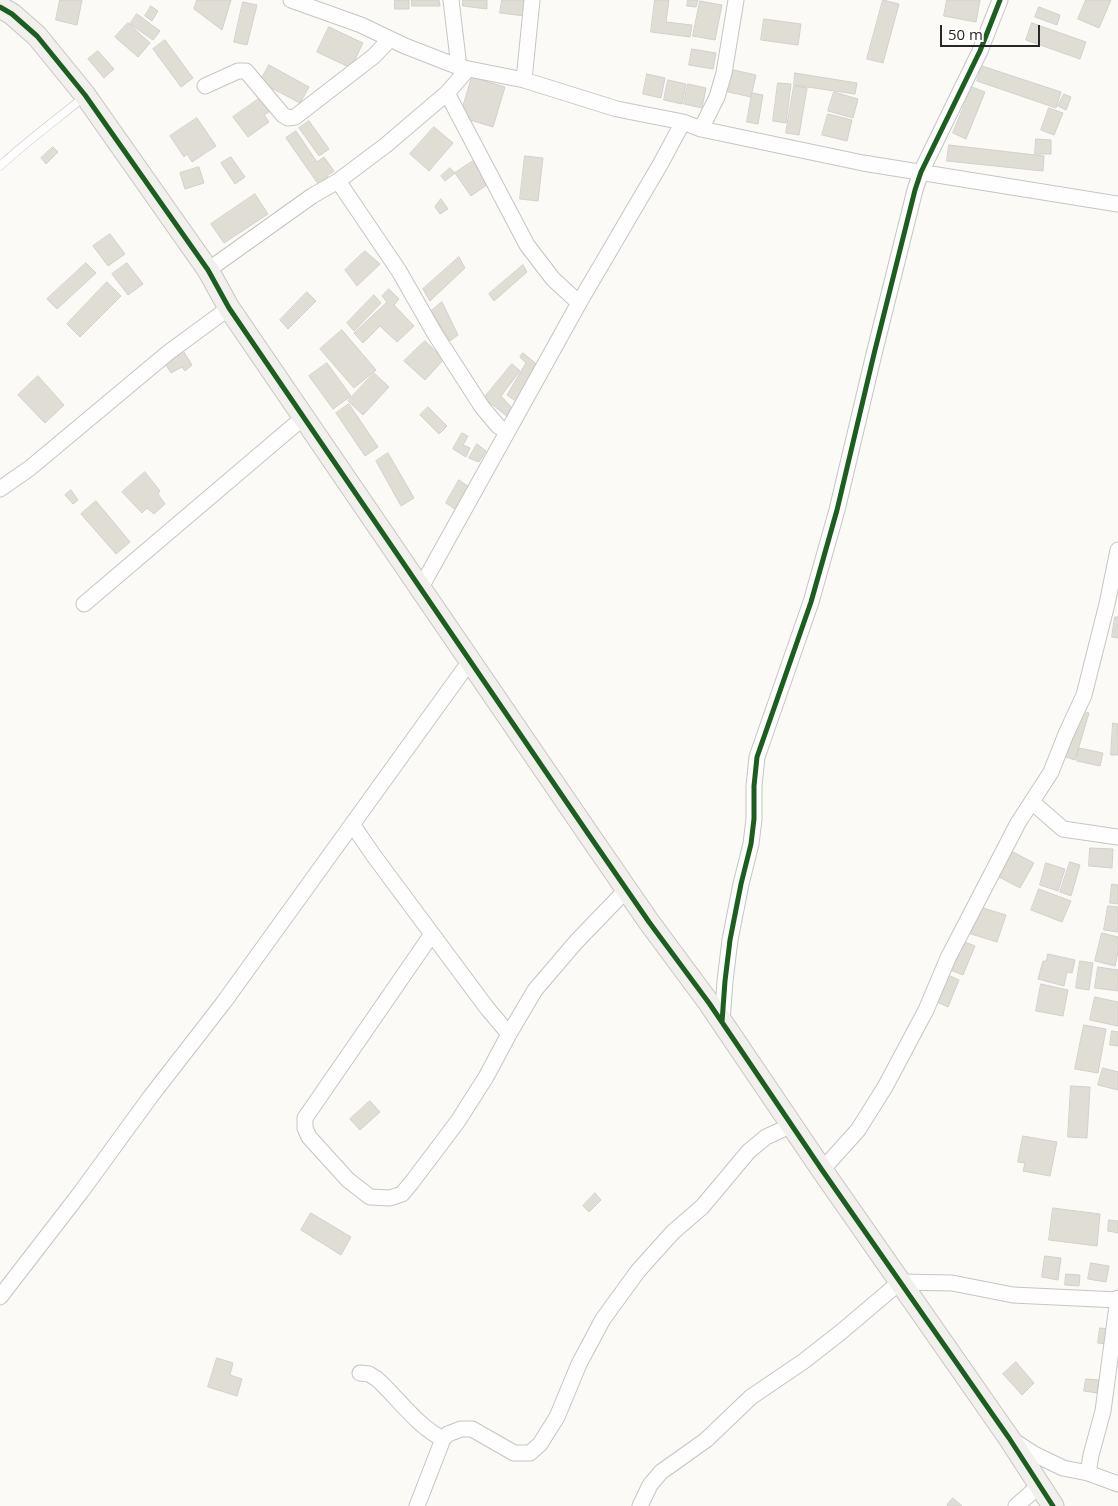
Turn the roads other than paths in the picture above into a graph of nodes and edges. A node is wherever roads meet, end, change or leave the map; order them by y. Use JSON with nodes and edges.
{"nodes":[{"id":1,"x":291,"y":0,"type":"edge"},
{"id":2,"x":451,"y":0,"type":"edge"},
{"id":3,"x":532,"y":0,"type":"edge"},
{"id":4,"x":736,"y":0,"type":"edge"},
{"id":5,"x":1000,"y":0,"type":"edge"},
{"id":6,"x":0,"y":7,"type":"edge"},
{"id":7,"x":390,"y":39,"type":"junction"},
{"id":8,"x":464,"y":68,"type":"junction"},
{"id":9,"x":524,"y":80,"type":"junction"},
{"id":10,"x":205,"y":86,"type":"dead end"},
{"id":11,"x":447,"y":93,"type":"junction"},
{"id":12,"x":85,"y":95,"type":"junction"},
{"id":13,"x":683,"y":122,"type":"junction"},
{"id":14,"x":701,"y":129,"type":"junction"},
{"id":15,"x":0,"y":166,"type":"edge"},
{"id":16,"x":921,"y":172,"type":"junction"},
{"id":17,"x":338,"y":181,"type":"junction"},
{"id":18,"x":1118,"y":204,"type":"edge"},
{"id":19,"x":208,"y":270,"type":"junction"},
{"id":20,"x":578,"y":303,"type":"junction"},
{"id":21,"x":229,"y":308,"type":"junction"},
{"id":22,"x":304,"y":418,"type":"junction"},
{"id":23,"x":507,"y":432,"type":"junction"},
{"id":24,"x":0,"y":489,"type":"edge"},
{"id":25,"x":1118,"y":550,"type":"edge"},
{"id":26,"x":420,"y":588,"type":"junction"},
{"id":27,"x":84,"y":604,"type":"dead end"},
{"id":28,"x":470,"y":661,"type":"junction"},
{"id":29,"x":1032,"y":802,"type":"junction"},
{"id":30,"x":352,"y":824,"type":"junction"},
{"id":31,"x":1118,"y":837,"type":"edge"},
{"id":32,"x":627,"y":889,"type":"junction"},
{"id":33,"x":432,"y":934,"type":"junction"},
{"id":34,"x":722,"y":1022,"type":"junction"},
{"id":35,"x":509,"y":1034,"type":"junction"},
{"id":36,"x":792,"y":1125,"type":"junction"},
{"id":37,"x":822,"y":1170,"type":"junction"},
{"id":38,"x":900,"y":1282,"type":"junction"},
{"id":39,"x":0,"y":1297,"type":"edge"},
{"id":40,"x":1118,"y":1299,"type":"edge"},
{"id":41,"x":360,"y":1373,"type":"dead end"},
{"id":42,"x":1009,"y":1438,"type":"junction"},
{"id":43,"x":443,"y":1439,"type":"junction"},
{"id":44,"x":1088,"y":1473,"type":"junction"},
{"id":45,"x":1118,"y":1484,"type":"edge"},
{"id":46,"x":1040,"y":1486,"type":"junction"},
{"id":47,"x":417,"y":1506,"type":"edge"},
{"id":48,"x":640,"y":1506,"type":"edge"},
{"id":49,"x":1016,"y":1506,"type":"edge"},
{"id":50,"x":1053,"y":1506,"type":"edge"}],
"edges":[{"from":1,"to":7,"type":"street"},
{"from":2,"to":8,"type":"street"},
{"from":3,"to":9,"type":"street"},
{"from":4,"to":14,"type":"street"},
{"from":5,"to":16,"type":"street"},
{"from":6,"to":12,"type":"street"},
{"from":7,"to":8,"type":"street"},
{"from":7,"to":10,"type":"street"},
{"from":8,"to":9,"type":"street"},
{"from":8,"to":11,"type":"street"},
{"from":9,"to":13,"type":"street"},
{"from":11,"to":17,"type":"street"},
{"from":11,"to":20,"type":"street"},
{"from":12,"to":15,"type":"lane"},
{"from":12,"to":19,"type":"street"},
{"from":13,"to":14,"type":"street"},
{"from":13,"to":20,"type":"street"},
{"from":14,"to":16,"type":"street"},
{"from":16,"to":18,"type":"street"},
{"from":16,"to":34,"type":"street"},
{"from":17,"to":19,"type":"street"},
{"from":17,"to":23,"type":"street"},
{"from":19,"to":21,"type":"street"},
{"from":20,"to":23,"type":"street"},
{"from":21,"to":22,"type":"street"},
{"from":21,"to":24,"type":"street"},
{"from":22,"to":26,"type":"street"},
{"from":22,"to":27,"type":"street"},
{"from":23,"to":26,"type":"street"},
{"from":25,"to":29,"type":"street"},
{"from":26,"to":28,"type":"street"},
{"from":28,"to":30,"type":"street"},
{"from":28,"to":32,"type":"street"},
{"from":29,"to":31,"type":"street"},
{"from":29,"to":37,"type":"street"},
{"from":30,"to":33,"type":"street"},
{"from":30,"to":39,"type":"street"},
{"from":32,"to":34,"type":"street"},
{"from":32,"to":35,"type":"street"},
{"from":33,"to":35,"type":"street"},
{"from":33,"to":35,"type":"street"},
{"from":34,"to":36,"type":"street"},
{"from":36,"to":37,"type":"street"},
{"from":36,"to":43,"type":"street"},
{"from":37,"to":38,"type":"street"},
{"from":38,"to":40,"type":"street"},
{"from":38,"to":42,"type":"street"},
{"from":38,"to":48,"type":"street"},
{"from":40,"to":44,"type":"street"},
{"from":41,"to":43,"type":"street"},
{"from":42,"to":44,"type":"street"},
{"from":42,"to":46,"type":"street"},
{"from":43,"to":47,"type":"street"},
{"from":44,"to":45,"type":"street"},
{"from":46,"to":49,"type":"street"},
{"from":46,"to":50,"type":"street"}]}
